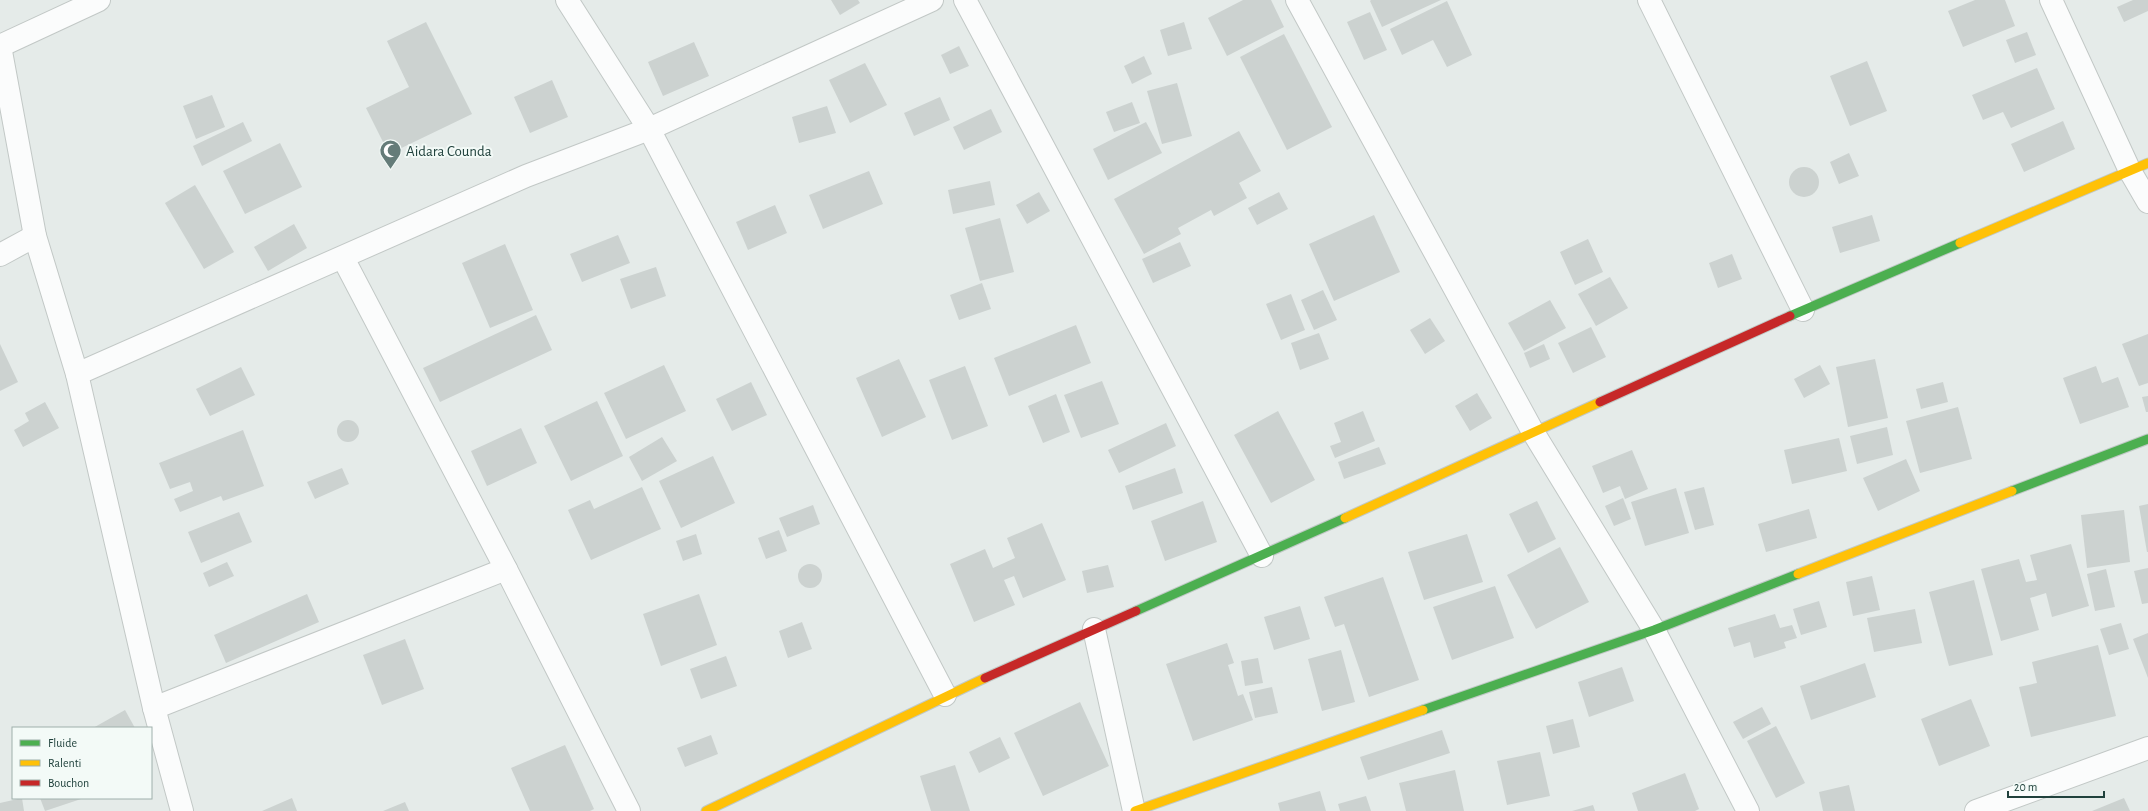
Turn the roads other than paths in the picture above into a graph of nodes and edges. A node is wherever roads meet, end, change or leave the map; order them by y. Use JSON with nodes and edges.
{"nodes":[{"id":1,"x":99,"y":0,"type":"edge"},
{"id":2,"x":567,"y":0,"type":"edge"},
{"id":3,"x":932,"y":0,"type":"edge"},
{"id":4,"x":965,"y":0,"type":"edge"},
{"id":5,"x":1297,"y":0,"type":"edge"},
{"id":6,"x":1649,"y":0,"type":"edge"},
{"id":7,"x":2051,"y":0,"type":"edge"},
{"id":8,"x":649,"y":129,"type":"junction"},
{"id":9,"x":2139,"y":167,"type":"edge"},
{"id":10,"x":2148,"y":202,"type":"edge"},
{"id":11,"x":35,"y":236,"type":"junction"},
{"id":12,"x":0,"y":255,"type":"edge"},
{"id":13,"x":343,"y":258,"type":"junction"},
{"id":14,"x":1803,"y":310,"type":"junction"},
{"id":15,"x":77,"y":374,"type":"junction"},
{"id":16,"x":1534,"y":432,"type":"junction"},
{"id":17,"x":2148,"y":438,"type":"edge"},
{"id":18,"x":1262,"y":556,"type":"junction"},
{"id":19,"x":506,"y":569,"type":"junction"},
{"id":20,"x":1094,"y":630,"type":"junction"},
{"id":21,"x":1654,"y":630,"type":"junction"},
{"id":22,"x":945,"y":695,"type":"junction"},
{"id":23,"x":154,"y":708,"type":"junction"},
{"id":24,"x":2148,"y":748,"type":"edge"},
{"id":25,"x":182,"y":811,"type":"edge"},
{"id":26,"x":629,"y":811,"type":"edge"},
{"id":27,"x":706,"y":811,"type":"edge"},
{"id":28,"x":1134,"y":811,"type":"edge"},
{"id":29,"x":1748,"y":811,"type":"edge"},
{"id":30,"x":1976,"y":811,"type":"edge"}],
"edges":[{"from":1,"to":11,"type":"street"},
{"from":2,"to":8,"type":"street"},
{"from":3,"to":8,"type":"street"},
{"from":4,"to":18,"type":"street"},
{"from":5,"to":16,"type":"street"},
{"from":6,"to":14,"type":"street"},
{"from":7,"to":9,"type":"street"},
{"from":8,"to":13,"type":"street"},
{"from":8,"to":22,"type":"street"},
{"from":9,"to":10,"type":"street"},
{"from":9,"to":14,"type":"street"},
{"from":11,"to":12,"type":"street"},
{"from":11,"to":15,"type":"street"},
{"from":13,"to":15,"type":"street"},
{"from":13,"to":19,"type":"street"},
{"from":14,"to":16,"type":"street"},
{"from":15,"to":23,"type":"street"},
{"from":16,"to":18,"type":"street"},
{"from":16,"to":21,"type":"street"},
{"from":17,"to":21,"type":"street"},
{"from":18,"to":20,"type":"street"},
{"from":19,"to":23,"type":"street"},
{"from":19,"to":26,"type":"street"},
{"from":20,"to":22,"type":"street"},
{"from":20,"to":28,"type":"street"},
{"from":21,"to":28,"type":"street"},
{"from":21,"to":29,"type":"street"},
{"from":22,"to":27,"type":"street"},
{"from":23,"to":25,"type":"street"},
{"from":24,"to":30,"type":"street"}]}
